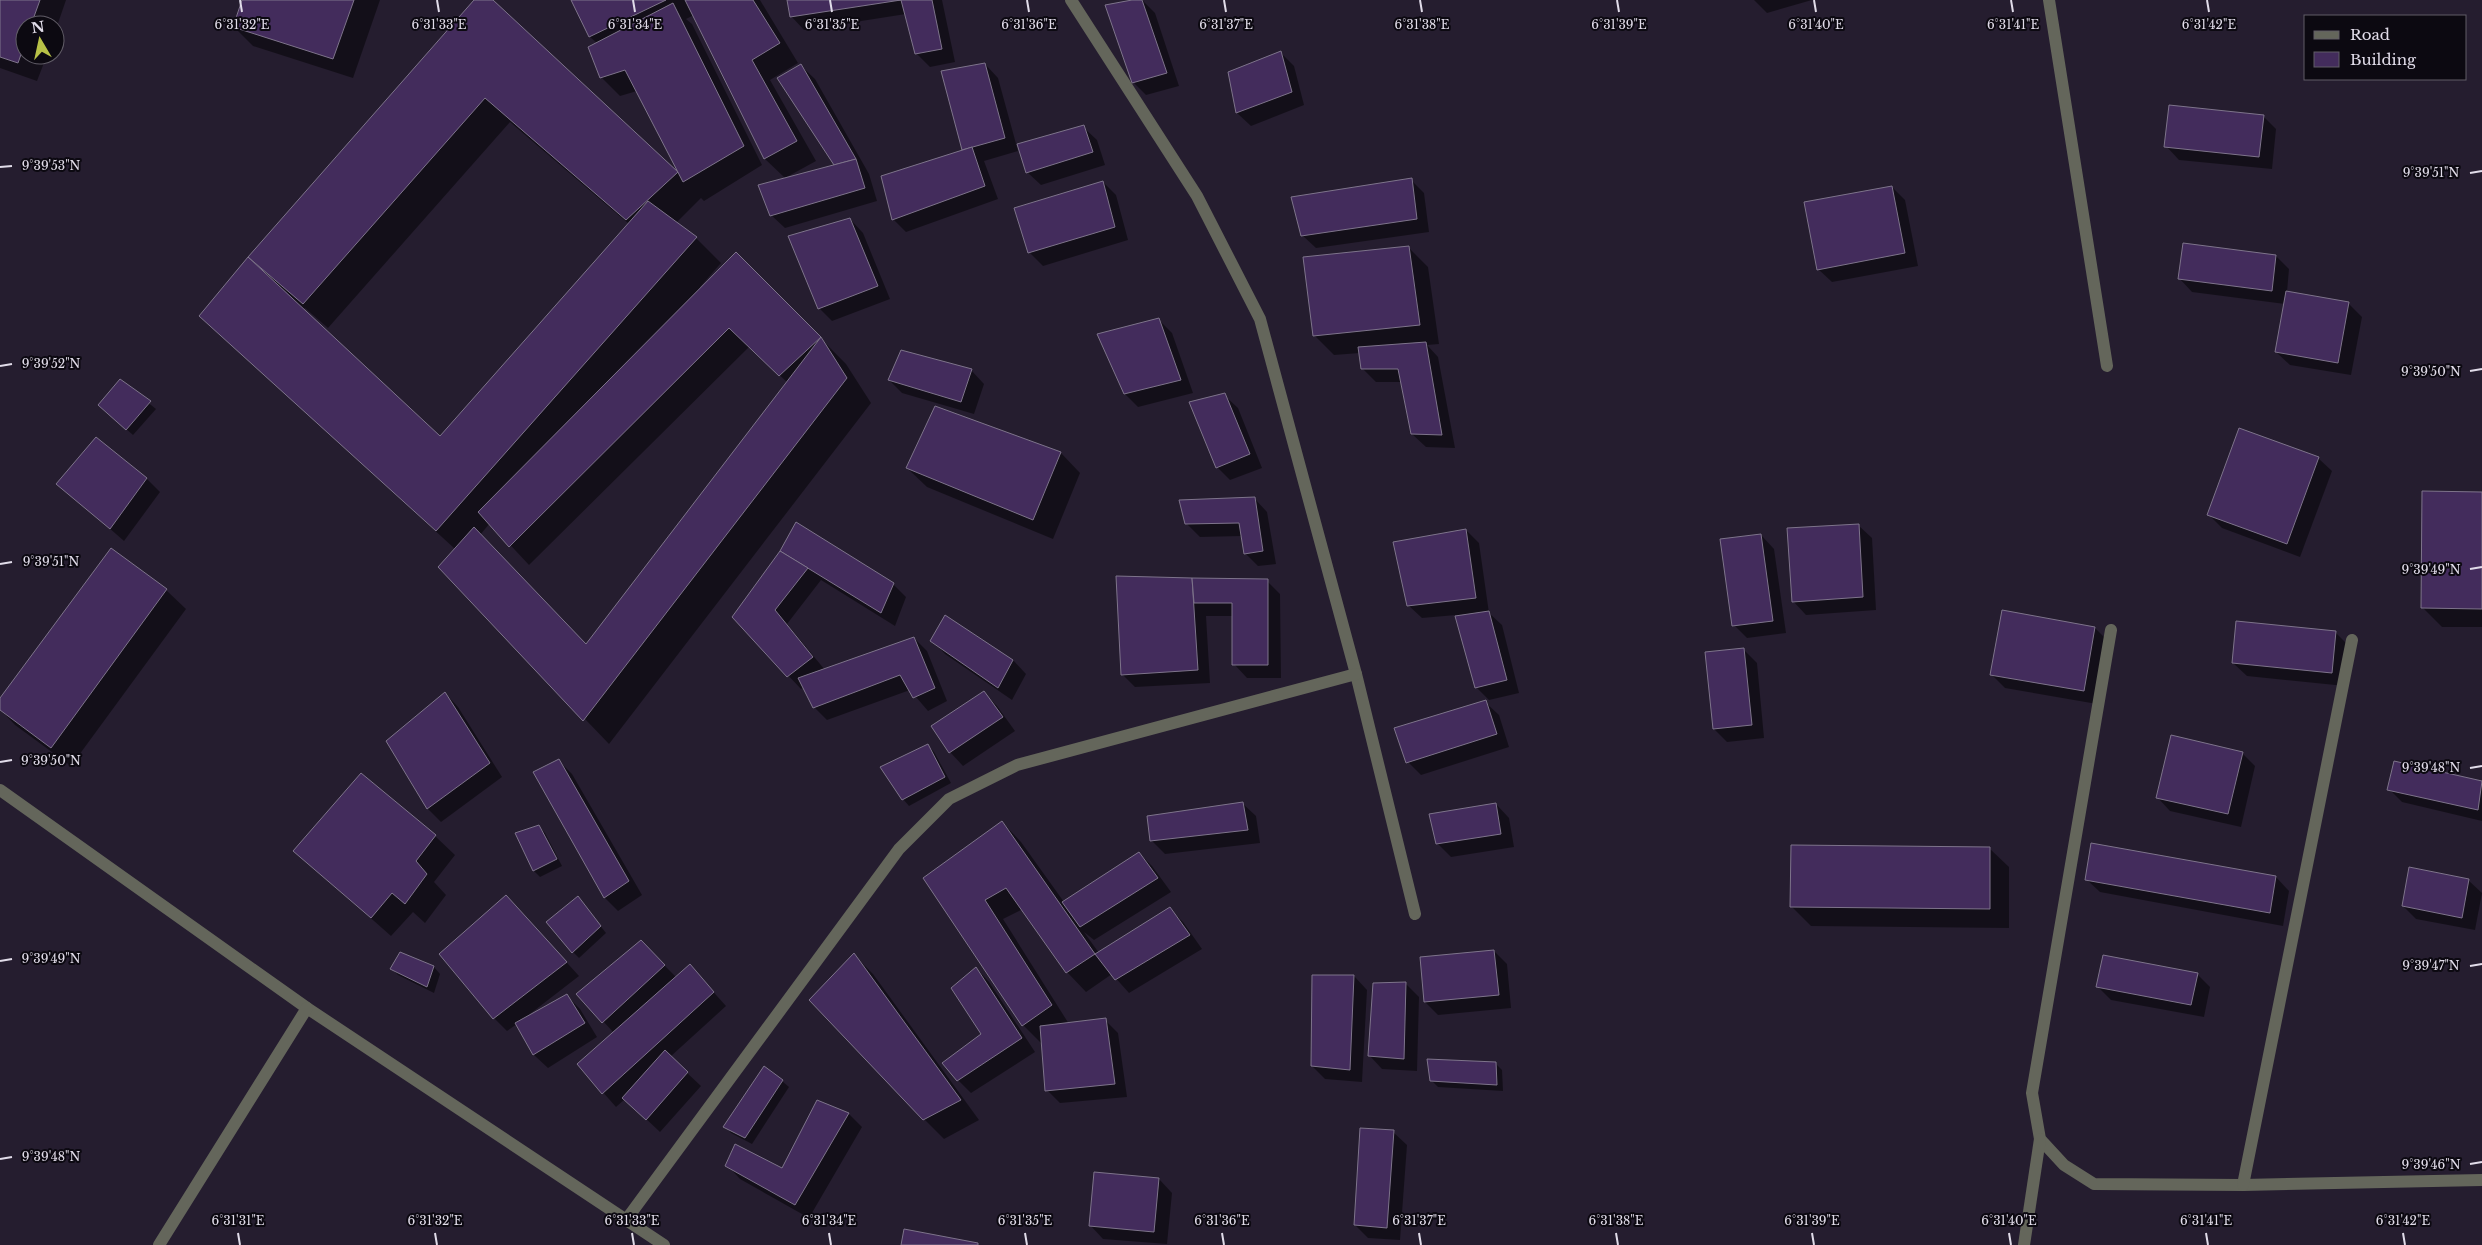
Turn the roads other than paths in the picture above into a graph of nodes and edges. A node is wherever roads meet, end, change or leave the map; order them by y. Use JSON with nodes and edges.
{"nodes":[{"id":1,"x":1071,"y":0,"type":"edge"},
{"id":2,"x":2049,"y":0,"type":"edge"},
{"id":3,"x":2107,"y":366,"type":"dead end"},
{"id":4,"x":2111,"y":630,"type":"dead end"},
{"id":5,"x":2352,"y":640,"type":"dead end"},
{"id":6,"x":1356,"y":674,"type":"junction"},
{"id":7,"x":0,"y":790,"type":"edge"},
{"id":8,"x":1415,"y":914,"type":"dead end"},
{"id":9,"x":306,"y":1008,"type":"junction"},
{"id":10,"x":2040,"y":1139,"type":"junction"},
{"id":11,"x":2482,"y":1180,"type":"edge"},
{"id":12,"x":2242,"y":1185,"type":"junction"},
{"id":13,"x":626,"y":1220,"type":"junction"},
{"id":14,"x":159,"y":1245,"type":"edge"},
{"id":15,"x":664,"y":1245,"type":"edge"},
{"id":16,"x":2024,"y":1245,"type":"edge"}],
"edges":[{"from":1,"to":6,"type":"street"},
{"from":2,"to":3,"type":"street"},
{"from":4,"to":10,"type":"street"},
{"from":5,"to":12,"type":"street"},
{"from":6,"to":8,"type":"street"},
{"from":6,"to":13,"type":"street"},
{"from":7,"to":9,"type":"street"},
{"from":9,"to":13,"type":"street"},
{"from":9,"to":14,"type":"street"},
{"from":10,"to":12,"type":"street"},
{"from":10,"to":16,"type":"street"},
{"from":11,"to":12,"type":"street"},
{"from":13,"to":15,"type":"street"}]}
